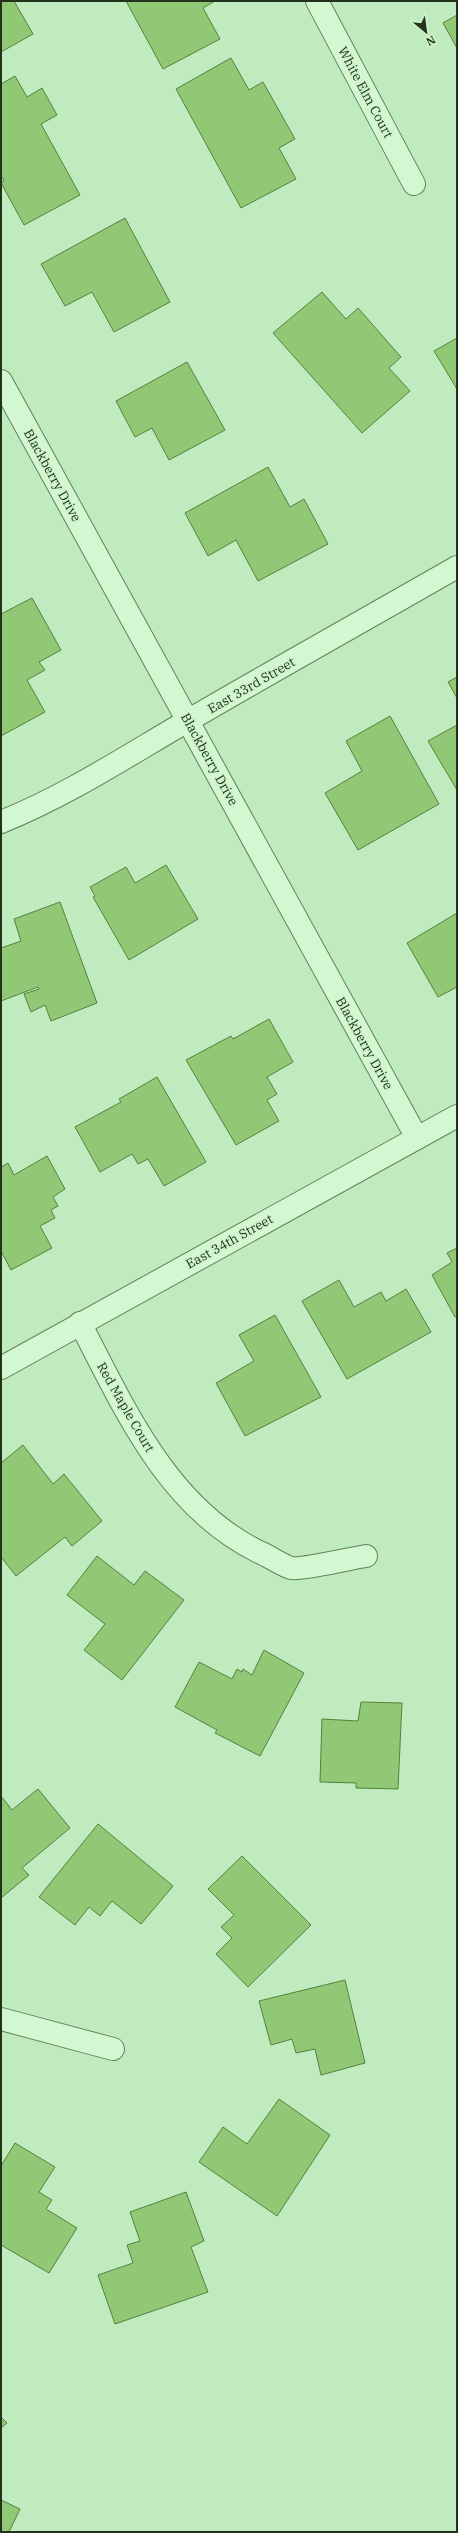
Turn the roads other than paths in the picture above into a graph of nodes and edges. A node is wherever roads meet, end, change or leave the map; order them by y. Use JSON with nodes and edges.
{"nodes":[{"id":1,"x":318,"y":1,"type":"edge"},
{"id":2,"x":414,"y":184,"type":"dead end"},
{"id":3,"x":1,"y":381,"type":"edge"},
{"id":4,"x":457,"y":567,"type":"edge"},
{"id":5,"x":188,"y":720,"type":"junction"},
{"id":6,"x":1,"y":822,"type":"edge"},
{"id":7,"x":457,"y":1116,"type":"edge"},
{"id":8,"x":417,"y":1138,"type":"junction"},
{"id":9,"x":80,"y":1323,"type":"junction"},
{"id":10,"x":1,"y":1368,"type":"edge"},
{"id":11,"x":366,"y":1556,"type":"dead end"},
{"id":12,"x":1,"y":2019,"type":"edge"},
{"id":13,"x":113,"y":2049,"type":"dead end"}],
"edges":[{"from":1,"to":2,"type":"street","name":"White Elm Court"},
{"from":3,"to":5,"type":"street","name":"Blackberry Drive"},
{"from":4,"to":5,"type":"street","name":"East 33rd Street"},
{"from":5,"to":6,"type":"street","name":"East 33rd Street"},
{"from":5,"to":8,"type":"street","name":"Blackberry Drive"},
{"from":7,"to":8,"type":"street","name":"East 34th Street"},
{"from":8,"to":9,"type":"street","name":"East 34th Street"},
{"from":9,"to":10,"type":"street","name":"East 34th Street"},
{"from":9,"to":11,"type":"street","name":"Red Maple Court"},
{"from":12,"to":13,"type":"street"}]}
